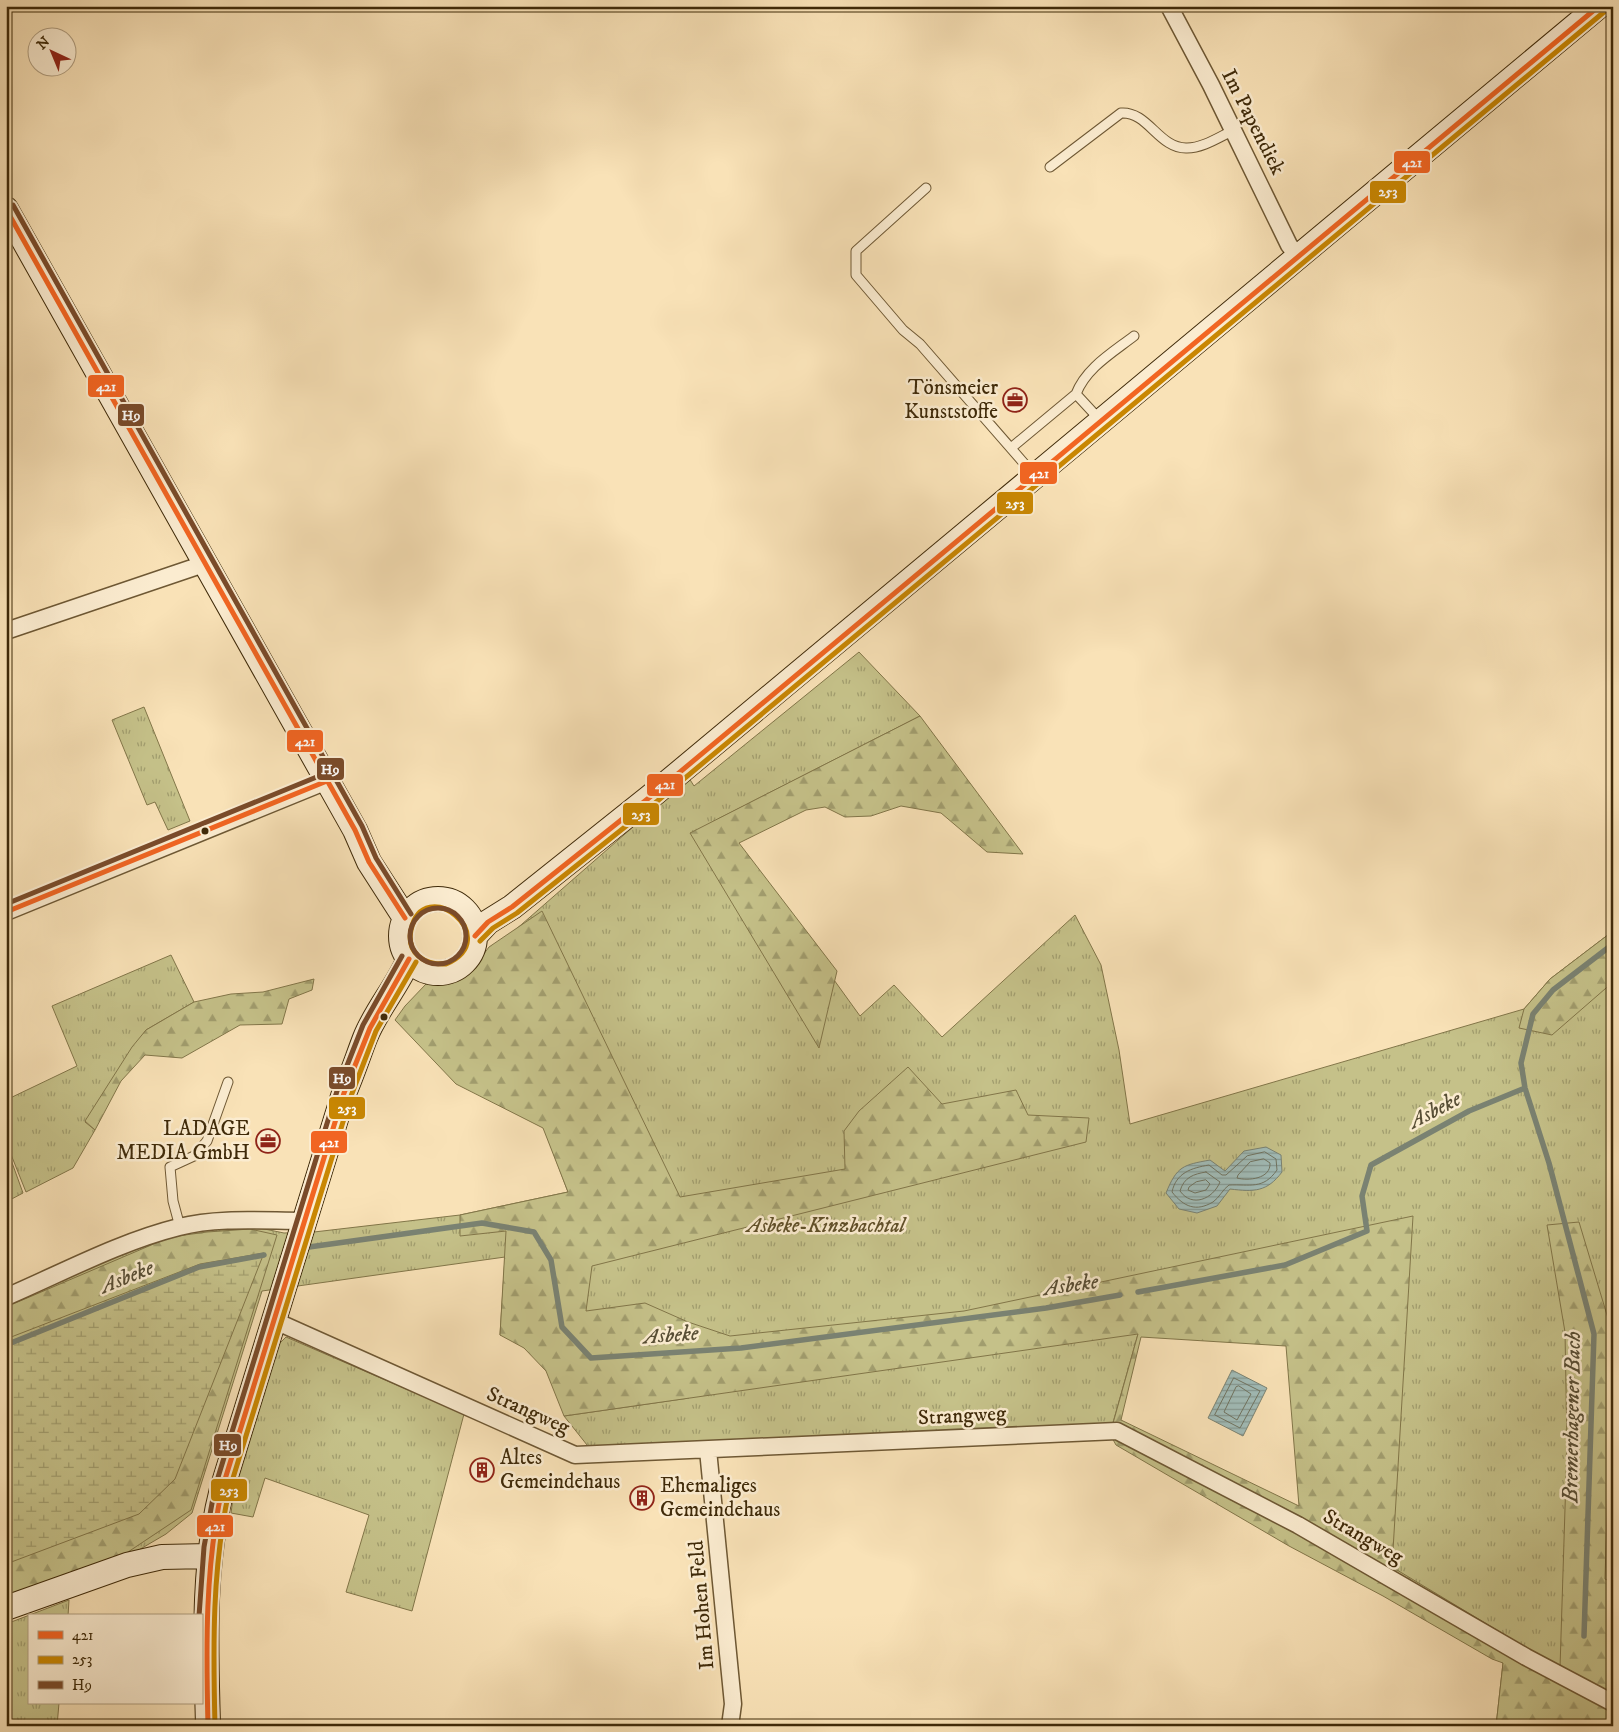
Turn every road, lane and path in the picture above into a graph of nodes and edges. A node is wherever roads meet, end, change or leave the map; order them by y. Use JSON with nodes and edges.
{"nodes":[{"id":1,"x":1169,"y":6,"type":"edge"},
{"id":2,"x":1599,"y":6,"type":"edge"},
{"id":3,"x":1234,"y":130,"type":"junction"},
{"id":4,"x":1050,"y":168,"type":"dead end"},
{"id":5,"x":926,"y":188,"type":"dead end"},
{"id":6,"x":6,"y":209,"type":"edge"},
{"id":7,"x":1299,"y":258,"type":"junction"},
{"id":8,"x":1134,"y":336,"type":"dead end"},
{"id":9,"x":1076,"y":394,"type":"junction"},
{"id":10,"x":1102,"y":421,"type":"junction"},
{"id":11,"x":1011,"y":448,"type":"junction"},
{"id":12,"x":1036,"y":476,"type":"junction"},
{"id":13,"x":204,"y":564,"type":"junction"},
{"id":14,"x":6,"y":630,"type":"edge"},
{"id":15,"x":327,"y":781,"type":"junction"},
{"id":16,"x":355,"y":830,"type":"junction"},
{"id":17,"x":554,"y":873,"type":"junction"},
{"id":18,"x":427,"y":901,"type":"junction"},
{"id":19,"x":465,"y":910,"type":"junction"},
{"id":20,"x":6,"y":912,"type":"edge"},
{"id":21,"x":405,"y":918,"type":"junction"},
{"id":22,"x":475,"y":936,"type":"junction"},
{"id":23,"x":418,"y":965,"type":"junction"},
{"id":24,"x":228,"y":1082,"type":"dead end"},
{"id":25,"x":304,"y":1221,"type":"junction"},
{"id":26,"x":180,"y":1227,"type":"junction"},
{"id":27,"x":6,"y":1297,"type":"edge"},
{"id":28,"x":273,"y":1320,"type":"junction"},
{"id":29,"x":708,"y":1450,"type":"junction"},
{"id":30,"x":209,"y":1556,"type":"junction"},
{"id":31,"x":6,"y":1608,"type":"edge"},
{"id":32,"x":1613,"y":1703,"type":"edge"},
{"id":33,"x":208,"y":1726,"type":"edge"},
{"id":34,"x":730,"y":1726,"type":"edge"}],
"edges":[{"from":1,"to":3,"type":"street","name":"Im Papendiek"},
{"from":2,"to":7,"type":"main road"},
{"from":3,"to":4,"type":"lane"},
{"from":3,"to":7,"type":"street","name":"Im Papendiek"},
{"from":5,"to":11,"type":"lane"},
{"from":6,"to":13,"type":"main road"},
{"from":7,"to":10,"type":"main road"},
{"from":8,"to":9,"type":"lane"},
{"from":9,"to":10,"type":"lane"},
{"from":9,"to":11,"type":"lane"},
{"from":10,"to":12,"type":"main road"},
{"from":11,"to":12,"type":"lane"},
{"from":12,"to":17,"type":"main road"},
{"from":13,"to":14,"type":"street"},
{"from":13,"to":15,"type":"main road"},
{"from":15,"to":16,"type":"main road"},
{"from":15,"to":20,"type":"street"},
{"from":16,"to":18,"type":"main road"},
{"from":16,"to":21,"type":"main road"},
{"from":17,"to":19,"type":"main road"},
{"from":17,"to":22,"type":"main road"},
{"from":18,"to":19,"type":"main road"},
{"from":18,"to":21,"type":"main road"},
{"from":19,"to":22,"type":"main road"},
{"from":21,"to":23,"type":"main road"},
{"from":22,"to":23,"type":"main road"},
{"from":23,"to":25,"type":"main road"},
{"from":24,"to":26,"type":"lane"},
{"from":25,"to":26,"type":"street"},
{"from":25,"to":28,"type":"main road"},
{"from":26,"to":27,"type":"street"},
{"from":28,"to":29,"type":"street","name":"Strangweg"},
{"from":28,"to":30,"type":"main road"},
{"from":29,"to":32,"type":"street","name":"Strangweg"},
{"from":29,"to":34,"type":"street","name":"Im Hohen Feld"},
{"from":30,"to":31,"type":"main road"},
{"from":30,"to":33,"type":"main road"}]}
